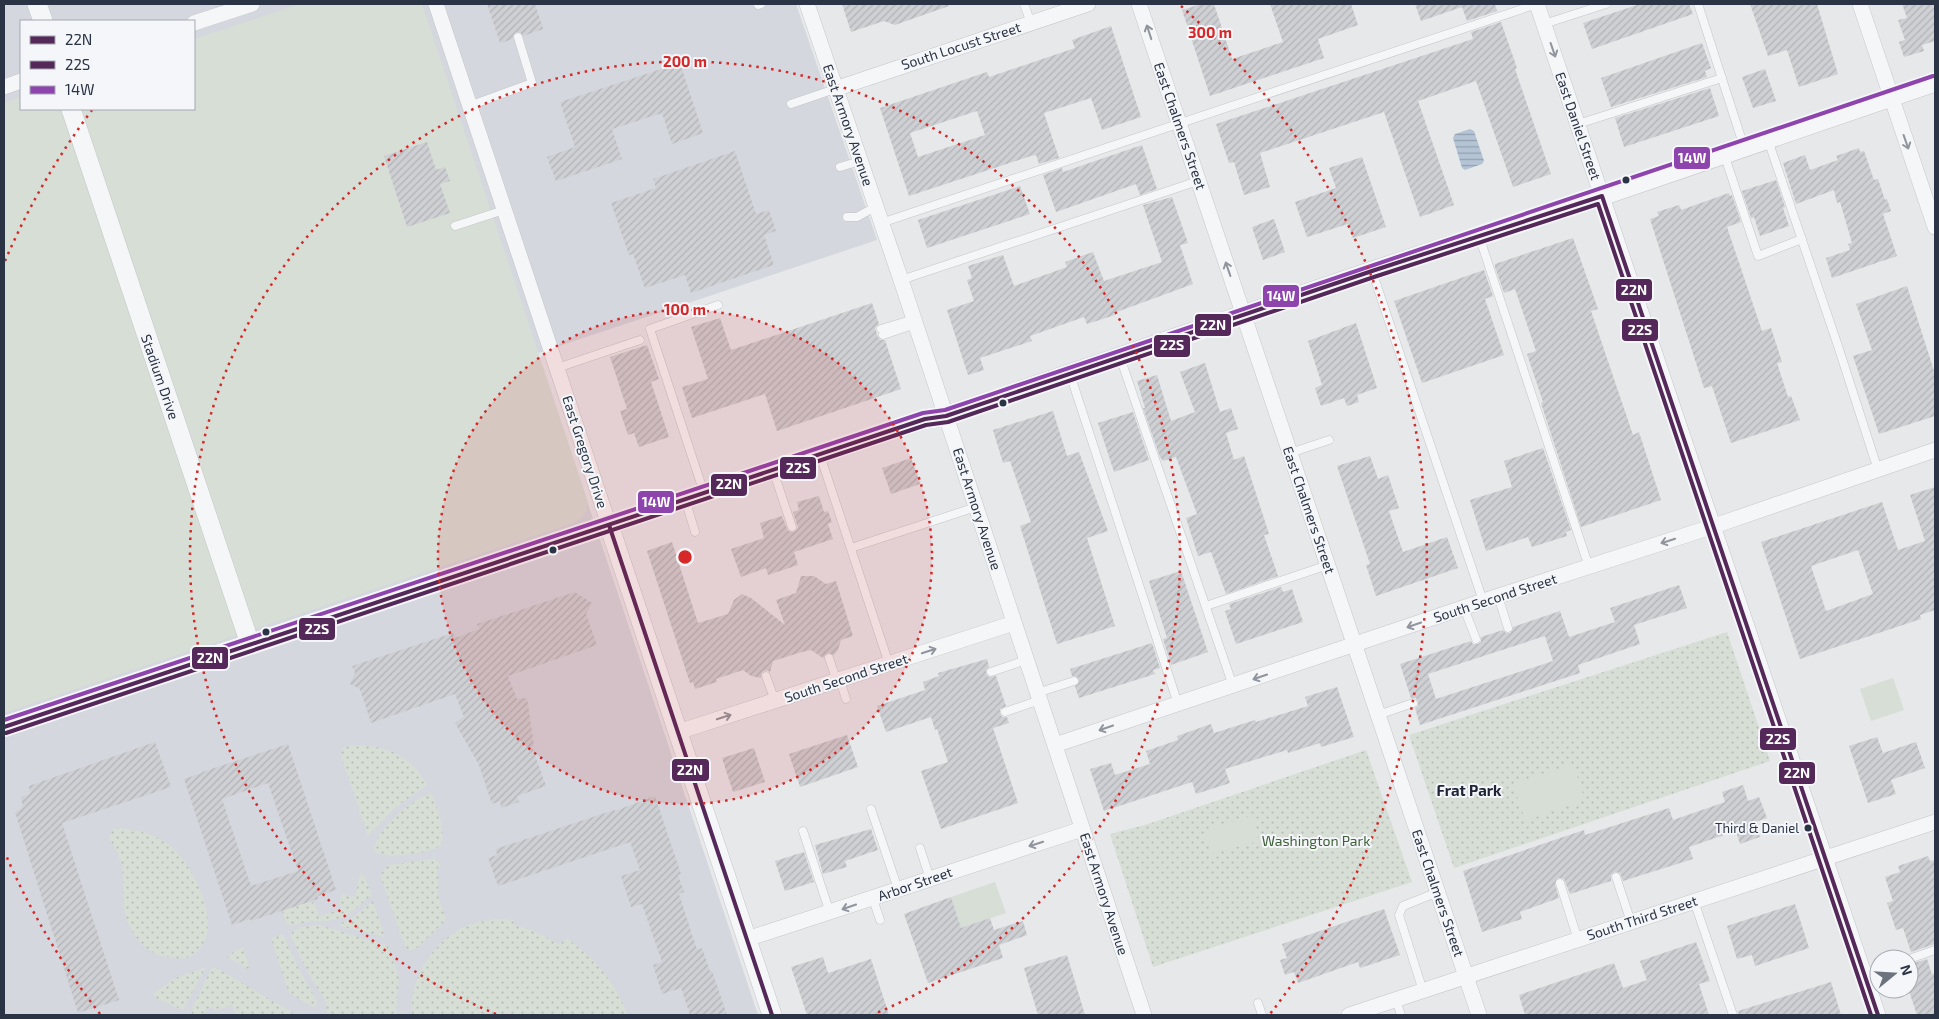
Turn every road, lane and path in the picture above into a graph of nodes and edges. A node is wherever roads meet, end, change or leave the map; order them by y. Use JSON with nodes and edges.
{"nodes":[{"id":1,"x":37,"y":4,"type":"edge"},
{"id":2,"x":252,"y":4,"type":"edge"},
{"id":3,"x":436,"y":4,"type":"edge"},
{"id":4,"x":807,"y":4,"type":"edge"},
{"id":5,"x":1024,"y":4,"type":"edge"},
{"id":6,"x":1088,"y":4,"type":"edge"},
{"id":7,"x":1139,"y":4,"type":"edge"},
{"id":8,"x":1537,"y":4,"type":"edge"},
{"id":9,"x":1606,"y":4,"type":"edge"},
{"id":10,"x":1698,"y":4,"type":"edge"},
{"id":11,"x":1860,"y":4,"type":"edge"},
{"id":12,"x":43,"y":20,"type":"edge"},
{"id":13,"x":195,"y":23,"type":"edge"},
{"id":14,"x":1031,"y":23,"type":"junction"},
{"id":15,"x":1544,"y":24,"type":"junction"},
{"id":16,"x":518,"y":38,"type":"dead end"},
{"id":17,"x":1722,"y":78,"type":"junction"},
{"id":18,"x":20,"y":81,"type":"edge"},
{"id":19,"x":1935,"y":82,"type":"edge"},
{"id":20,"x":4,"y":87,"type":"edge"},
{"id":21,"x":835,"y":89,"type":"junction"},
{"id":22,"x":1891,"y":96,"type":"junction"},
{"id":23,"x":791,"y":104,"type":"dead end"},
{"id":24,"x":469,"y":106,"type":"junction"},
{"id":25,"x":70,"y":110,"type":"edge"},
{"id":26,"x":1179,"y":124,"type":"junction"},
{"id":27,"x":1578,"y":124,"type":"junction"},
{"id":28,"x":1768,"y":139,"type":"junction"},
{"id":29,"x":1744,"y":147,"type":"junction"},
{"id":30,"x":1724,"y":154,"type":"junction"},
{"id":31,"x":860,"y":161,"type":"junction"},
{"id":32,"x":840,"y":167,"type":"dead end"},
{"id":33,"x":1198,"y":181,"type":"junction"},
{"id":34,"x":1602,"y":196,"type":"junction"},
{"id":35,"x":875,"y":207,"type":"junction"},
{"id":36,"x":504,"y":210,"type":"junction"},
{"id":37,"x":848,"y":217,"type":"dead end"},
{"id":38,"x":881,"y":223,"type":"junction"},
{"id":39,"x":455,"y":226,"type":"dead end"},
{"id":40,"x":1935,"y":227,"type":"edge"},
{"id":41,"x":1479,"y":236,"type":"junction"},
{"id":42,"x":1802,"y":239,"type":"junction"},
{"id":43,"x":1372,"y":271,"type":"junction"},
{"id":44,"x":901,"y":280,"type":"junction"},
{"id":45,"x":718,"y":305,"type":"dead end"},
{"id":46,"x":1244,"y":315,"type":"junction"},
{"id":47,"x":915,"y":321,"type":"junction"},
{"id":48,"x":882,"y":332,"type":"dead end"},
{"id":49,"x":640,"y":340,"type":"dead end"},
{"id":50,"x":1120,"y":357,"type":"junction"},
{"id":51,"x":557,"y":368,"type":"junction"},
{"id":52,"x":1070,"y":374,"type":"junction"},
{"id":53,"x":946,"y":416,"type":"junction"},
{"id":54,"x":1329,"y":440,"type":"dead end"},
{"id":55,"x":1935,"y":450,"type":"edge"},
{"id":56,"x":1290,"y":453,"type":"junction"},
{"id":57,"x":820,"y":454,"type":"junction"},
{"id":58,"x":773,"y":470,"type":"junction"},
{"id":59,"x":1878,"y":470,"type":"junction"},
{"id":60,"x":704,"y":493,"type":"junction"},
{"id":61,"x":685,"y":500,"type":"junction"},
{"id":62,"x":976,"y":507,"type":"junction"},
{"id":63,"x":609,"y":525,"type":"junction"},
{"id":64,"x":1714,"y":526,"type":"junction"},
{"id":65,"x":792,"y":528,"type":"dead end"},
{"id":66,"x":695,"y":532,"type":"dead end"},
{"id":67,"x":851,"y":548,"type":"junction"},
{"id":68,"x":1328,"y":565,"type":"junction"},
{"id":69,"x":1589,"y":567,"type":"junction"},
{"id":70,"x":1498,"y":596,"type":"junction"},
{"id":71,"x":1482,"y":601,"type":"junction"},
{"id":72,"x":1206,"y":606,"type":"junction"},
{"id":73,"x":1464,"y":608,"type":"junction"},
{"id":74,"x":1014,"y":624,"type":"junction"},
{"id":75,"x":1508,"y":628,"type":"dead end"},
{"id":76,"x":1476,"y":639,"type":"dead end"},
{"id":77,"x":250,"y":644,"type":"junction"},
{"id":78,"x":1355,"y":645,"type":"junction"},
{"id":79,"x":829,"y":658,"type":"dead end"},
{"id":80,"x":1026,"y":660,"type":"junction"},
{"id":81,"x":889,"y":664,"type":"junction"},
{"id":82,"x":991,"y":672,"type":"dead end"},
{"id":83,"x":764,"y":676,"type":"dead end"},
{"id":84,"x":838,"y":680,"type":"junction"},
{"id":85,"x":1074,"y":681,"type":"dead end"},
{"id":86,"x":1233,"y":686,"type":"junction"},
{"id":87,"x":1039,"y":697,"type":"junction"},
{"id":88,"x":846,"y":699,"type":"dead end"},
{"id":89,"x":773,"y":701,"type":"junction"},
{"id":90,"x":1413,"y":703,"type":"dead end"},
{"id":91,"x":1178,"y":704,"type":"junction"},
{"id":92,"x":1005,"y":712,"type":"dead end"},
{"id":93,"x":1378,"y":714,"type":"junction"},
{"id":94,"x":4,"y":727,"type":"edge"},
{"id":95,"x":678,"y":732,"type":"junction"},
{"id":96,"x":1055,"y":745,"type":"junction"},
{"id":97,"x":871,"y":809,"type":"dead end"},
{"id":98,"x":1935,"y":822,"type":"edge"},
{"id":99,"x":1082,"y":829,"type":"junction"},
{"id":100,"x":803,"y":831,"type":"dead end"},
{"id":101,"x":920,"y":848,"type":"dead end"},
{"id":102,"x":1826,"y":858,"type":"junction"},
{"id":103,"x":1616,"y":877,"type":"dead end"},
{"id":104,"x":930,"y":879,"type":"junction"},
{"id":105,"x":1560,"y":882,"type":"dead end"},
{"id":106,"x":898,"y":889,"type":"junction"},
{"id":107,"x":1438,"y":892,"type":"junction"},
{"id":108,"x":873,"y":898,"type":"junction"},
{"id":109,"x":1694,"y":901,"type":"junction"},
{"id":110,"x":830,"y":913,"type":"junction"},
{"id":111,"x":880,"y":920,"type":"dead end"},
{"id":112,"x":1632,"y":922,"type":"junction"},
{"id":113,"x":747,"y":939,"type":"junction"},
{"id":114,"x":1578,"y":940,"type":"junction"},
{"id":115,"x":1935,"y":950,"type":"edge"},
{"id":116,"x":1919,"y":956,"type":"edge"},
{"id":117,"x":1869,"y":965,"type":"edge"},
{"id":118,"x":1466,"y":976,"type":"junction"},
{"id":119,"x":1423,"y":991,"type":"junction"},
{"id":120,"x":1876,"y":999,"type":"edge"},
{"id":121,"x":1396,"y":1000,"type":"junction"},
{"id":122,"x":1258,"y":1003,"type":"dead end"},
{"id":123,"x":772,"y":1015,"type":"edge"},
{"id":124,"x":1144,"y":1015,"type":"edge"},
{"id":125,"x":1262,"y":1015,"type":"edge"},
{"id":126,"x":1349,"y":1015,"type":"edge"},
{"id":127,"x":1401,"y":1015,"type":"edge"},
{"id":128,"x":1479,"y":1015,"type":"edge"},
{"id":129,"x":1733,"y":1015,"type":"edge"},
{"id":130,"x":1878,"y":1015,"type":"edge"}],
"edges":[{"from":1,"to":12,"type":"street"},
{"from":2,"to":13,"type":"street"},
{"from":3,"to":24,"type":"street","name":"East Gregory Drive"},
{"from":4,"to":21,"type":"street","name":"East Armory Avenue"},
{"from":5,"to":14,"type":"lane"},
{"from":6,"to":14,"type":"street","name":"South Locust Street"},
{"from":26,"to":7,"type":"street","name":"East Chalmers Street","one_way":true},
{"from":8,"to":15,"type":"street","name":"East Daniel Street"},
{"from":8,"to":26,"type":"lane"},
{"from":9,"to":15,"type":"lane"},
{"from":10,"to":17,"type":"lane"},
{"from":11,"to":22,"type":"street"},
{"from":14,"to":21,"type":"street","name":"South Locust Street"},
{"from":15,"to":27,"type":"street","name":"East Daniel Street","one_way":true},
{"from":16,"to":24,"type":"lane"},
{"from":17,"to":27,"type":"lane"},
{"from":17,"to":29,"type":"lane"},
{"from":18,"to":20,"type":"street"},
{"from":19,"to":22,"type":"street"},
{"from":21,"to":23,"type":"lane"},
{"from":21,"to":31,"type":"street","name":"East Armory Avenue"},
{"from":22,"to":28,"type":"street"},
{"from":22,"to":40,"type":"street","one_way":true},
{"from":24,"to":36,"type":"street","name":"East Gregory Drive"},
{"from":25,"to":77,"type":"street","name":"Stadium Drive"},
{"from":26,"to":33,"type":"street","name":"East Chalmers Street"},
{"from":26,"to":38,"type":"lane"},
{"from":27,"to":34,"type":"street","name":"East Daniel Street"},
{"from":28,"to":29,"type":"street"},
{"from":28,"to":42,"type":"lane"},
{"from":29,"to":30,"type":"street"},
{"from":30,"to":34,"type":"street"},
{"from":30,"to":42,"type":"lane"},
{"from":31,"to":32,"type":"lane"},
{"from":31,"to":35,"type":"street","name":"East Armory Avenue"},
{"from":33,"to":44,"type":"lane"},
{"from":46,"to":33,"type":"street","name":"East Chalmers Street","one_way":true},
{"from":34,"to":41,"type":"street"},
{"from":34,"to":64,"type":"street","name":"East Daniel Street"},
{"from":35,"to":37,"type":"lane"},
{"from":35,"to":38,"type":"street","name":"East Armory Avenue"},
{"from":36,"to":39,"type":"lane"},
{"from":36,"to":51,"type":"street","name":"East Gregory Drive"},
{"from":38,"to":44,"type":"street","name":"East Armory Avenue"},
{"from":41,"to":43,"type":"street"},
{"from":41,"to":69,"type":"lane"},
{"from":42,"to":59,"type":"lane"},
{"from":43,"to":46,"type":"street"},
{"from":43,"to":71,"type":"lane"},
{"from":44,"to":47,"type":"street","name":"East Armory Avenue"},
{"from":45,"to":60,"type":"lane"},
{"from":46,"to":50,"type":"street"},
{"from":46,"to":56,"type":"street","name":"East Chalmers Street"},
{"from":47,"to":48,"type":"lane"},
{"from":47,"to":53,"type":"street","name":"East Armory Avenue"},
{"from":49,"to":51,"type":"lane"},
{"from":50,"to":52,"type":"street"},
{"from":50,"to":72,"type":"lane"},
{"from":51,"to":63,"type":"street","name":"East Gregory Drive"},
{"from":52,"to":53,"type":"street"},
{"from":52,"to":91,"type":"lane"},
{"from":53,"to":57,"type":"street"},
{"from":53,"to":62,"type":"street","name":"East Armory Avenue"},
{"from":54,"to":56,"type":"lane"},
{"from":55,"to":59,"type":"street","name":"South Second Street"},
{"from":56,"to":68,"type":"street","name":"East Chalmers Street"},
{"from":57,"to":58,"type":"street"},
{"from":57,"to":67,"type":"lane"},
{"from":58,"to":60,"type":"street"},
{"from":58,"to":65,"type":"lane"},
{"from":59,"to":64,"type":"street","name":"South Second Street"},
{"from":60,"to":61,"type":"street"},
{"from":61,"to":63,"type":"street"},
{"from":61,"to":66,"type":"lane"},
{"from":62,"to":67,"type":"lane"},
{"from":62,"to":74,"type":"street","name":"East Armory Avenue"},
{"from":63,"to":77,"type":"street"},
{"from":63,"to":95,"type":"street","name":"East Gregory Drive"},
{"from":64,"to":69,"type":"street","name":"South Second Street","one_way":true},
{"from":64,"to":102,"type":"street","name":"East Daniel Street"},
{"from":67,"to":81,"type":"lane"},
{"from":68,"to":72,"type":"lane"},
{"from":68,"to":78,"type":"street","name":"East Chalmers Street"},
{"from":69,"to":70,"type":"street","name":"South Second Street"},
{"from":70,"to":71,"type":"street","name":"South Second Street"},
{"from":70,"to":75,"type":"lane"},
{"from":71,"to":73,"type":"street","name":"South Second Street"},
{"from":72,"to":86,"type":"lane"},
{"from":73,"to":76,"type":"lane"},
{"from":73,"to":78,"type":"street","name":"South Second Street","one_way":true},
{"from":74,"to":80,"type":"street","name":"East Armory Avenue"},
{"from":81,"to":74,"type":"street","name":"South Second Street","one_way":true},
{"from":77,"to":94,"type":"street"},
{"from":78,"to":86,"type":"street","name":"South Second Street","one_way":true},
{"from":78,"to":93,"type":"street","name":"East Chalmers Street"},
{"from":79,"to":84,"type":"lane"},
{"from":80,"to":82,"type":"lane"},
{"from":80,"to":87,"type":"street","name":"East Armory Avenue"},
{"from":81,"to":84,"type":"street","name":"South Second Street"},
{"from":83,"to":89,"type":"lane"},
{"from":84,"to":88,"type":"lane"},
{"from":84,"to":89,"type":"street","name":"South Second Street"},
{"from":85,"to":87,"type":"lane"},
{"from":86,"to":91,"type":"street","name":"South Second Street"},
{"from":87,"to":92,"type":"lane"},
{"from":87,"to":96,"type":"street","name":"East Armory Avenue"},
{"from":95,"to":89,"type":"street","name":"South Second Street","one_way":true},
{"from":90,"to":93,"type":"lane"},
{"from":91,"to":96,"type":"street","name":"South Second Street","one_way":true},
{"from":93,"to":107,"type":"street","name":"East Chalmers Street"},
{"from":95,"to":113,"type":"street","name":"East Gregory Drive"},
{"from":96,"to":99,"type":"street","name":"East Armory Avenue"},
{"from":97,"to":106,"type":"lane"},
{"from":98,"to":102,"type":"street","name":"South Third Street"},
{"from":99,"to":104,"type":"street","name":"Arbor Street","one_way":true},
{"from":99,"to":124,"type":"street","name":"East Armory Avenue"},
{"from":100,"to":110,"type":"lane"},
{"from":101,"to":104,"type":"lane"},
{"from":102,"to":109,"type":"street","name":"South Third Street"},
{"from":102,"to":117,"type":"street","name":"East Daniel Street"},
{"from":103,"to":112,"type":"lane"},
{"from":104,"to":106,"type":"street","name":"Arbor Street"},
{"from":105,"to":114,"type":"lane"},
{"from":106,"to":108,"type":"street","name":"Arbor Street"},
{"from":107,"to":118,"type":"street","name":"East Chalmers Street"},
{"from":107,"to":119,"type":"lane"},
{"from":108,"to":110,"type":"street","name":"Arbor Street","one_way":true},
{"from":108,"to":111,"type":"lane"},
{"from":109,"to":112,"type":"street","name":"South Third Street"},
{"from":109,"to":129,"type":"lane"},
{"from":110,"to":113,"type":"street","name":"Arbor Street"},
{"from":112,"to":114,"type":"street","name":"South Third Street"},
{"from":113,"to":123,"type":"street","name":"East Gregory Drive"},
{"from":114,"to":118,"type":"street","name":"South Third Street"},
{"from":115,"to":116,"type":"lane"},
{"from":118,"to":119,"type":"street","name":"South Third Street"},
{"from":118,"to":128,"type":"street","name":"East Chalmers Street"},
{"from":119,"to":121,"type":"street","name":"South Third Street"},
{"from":120,"to":130,"type":"street","name":"East Daniel Street"},
{"from":121,"to":126,"type":"street","name":"South Third Street"},
{"from":121,"to":127,"type":"lane"},
{"from":122,"to":125,"type":"lane"}]}
